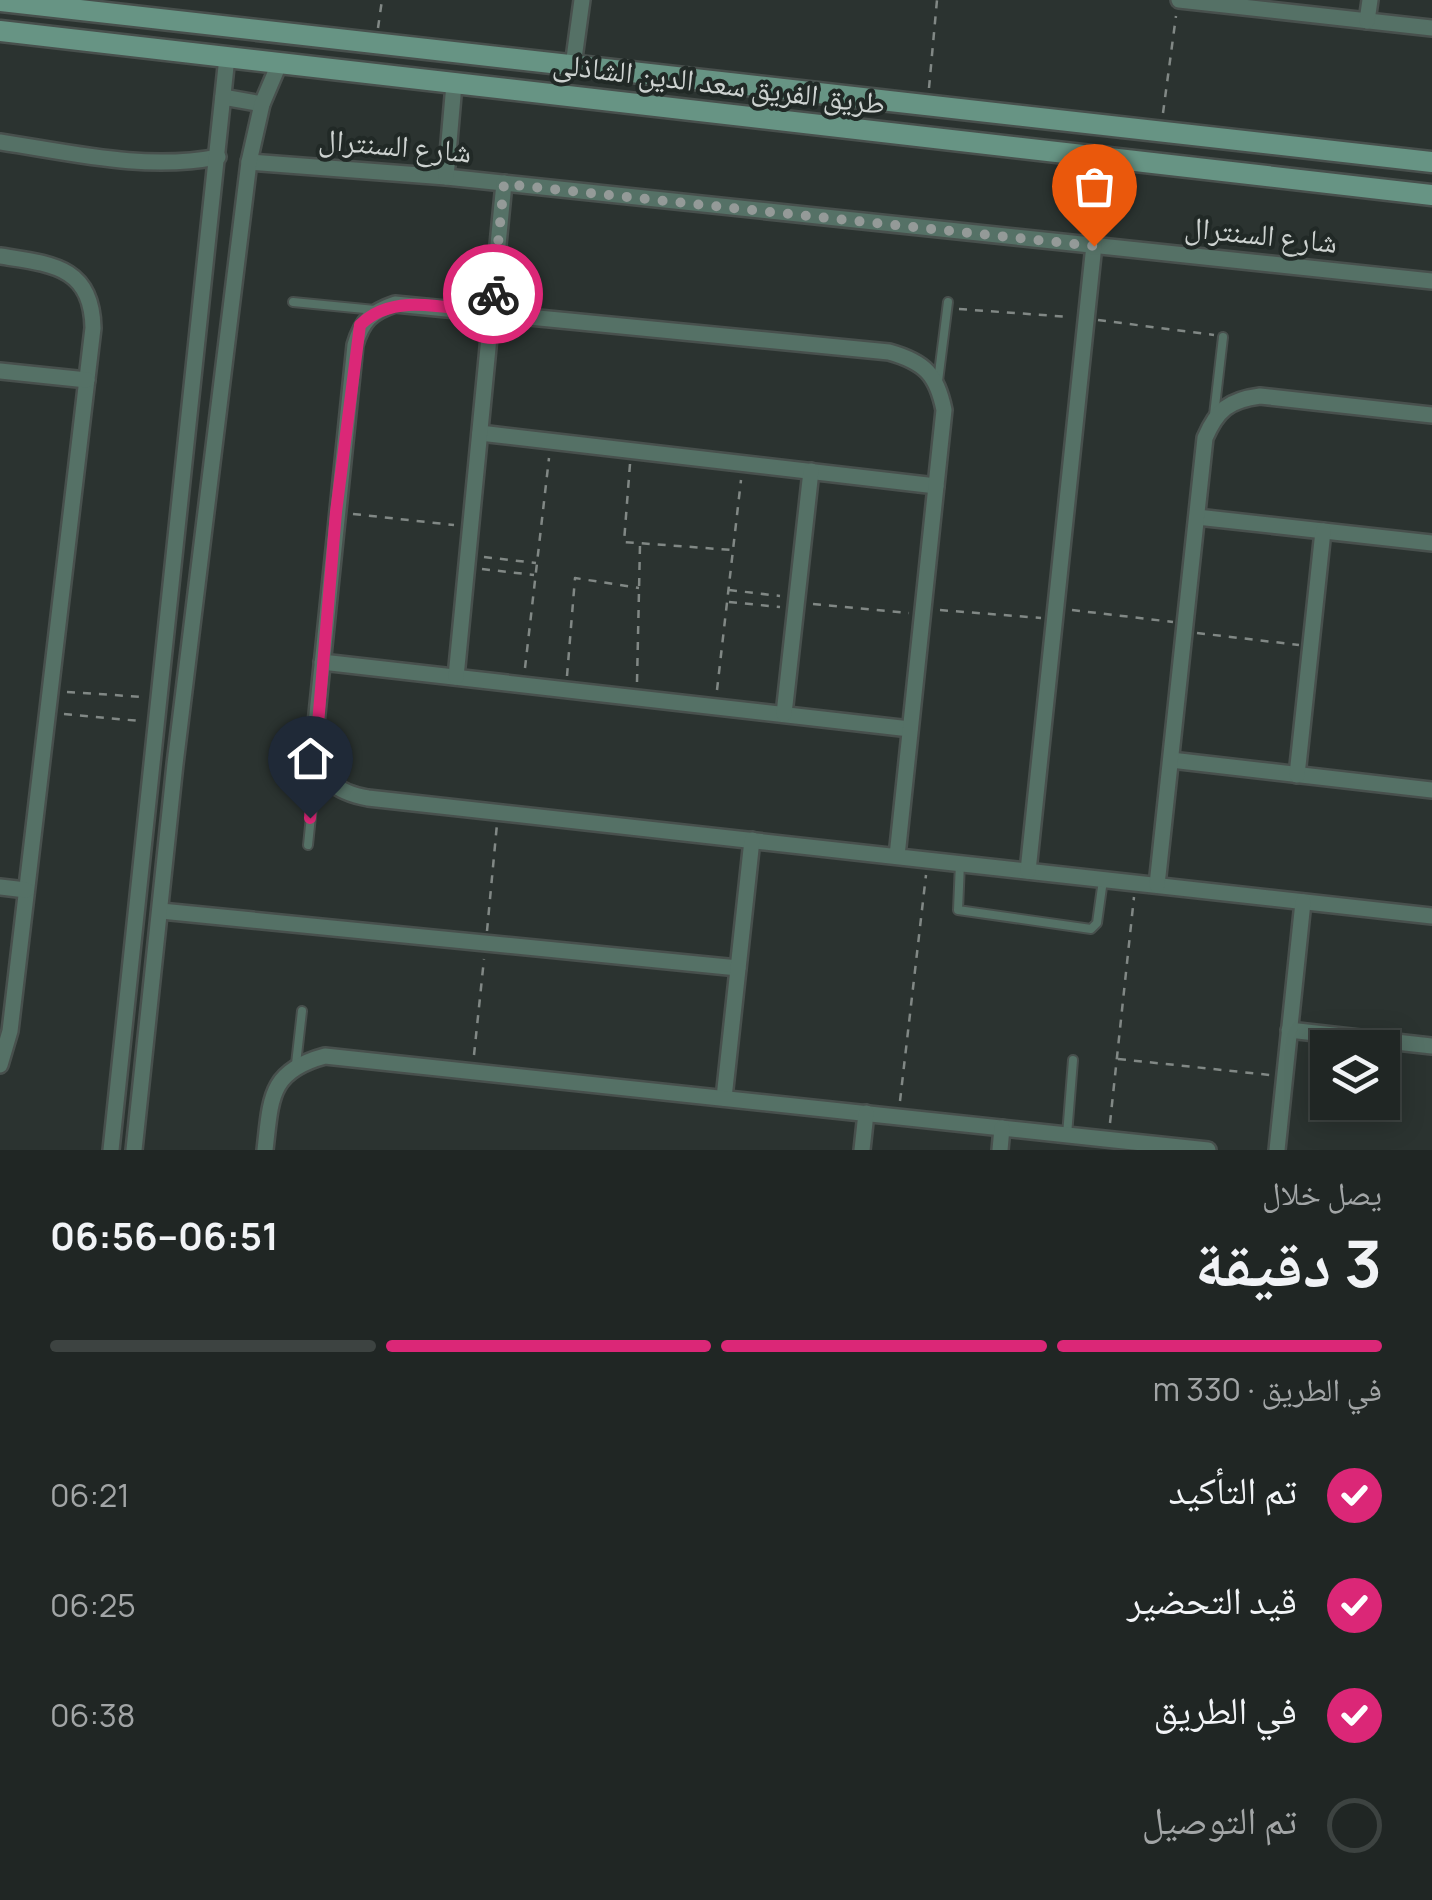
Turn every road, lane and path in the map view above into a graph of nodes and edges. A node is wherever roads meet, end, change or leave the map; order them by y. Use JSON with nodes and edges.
{"nodes":[{"id":1,"x":382,"y":0,"type":"edge"},
{"id":2,"x":582,"y":0,"type":"edge"},
{"id":3,"x":937,"y":0,"type":"edge"},
{"id":4,"x":1178,"y":0,"type":"edge"},
{"id":5,"x":1370,"y":0,"type":"edge"},
{"id":6,"x":0,"y":1,"type":"edge"},
{"id":7,"x":1256,"y":5,"type":"edge"},
{"id":8,"x":104,"y":14,"type":"junction"},
{"id":9,"x":168,"y":21,"type":"junction"},
{"id":10,"x":1368,"y":21,"type":"junction"},
{"id":11,"x":1432,"y":28,"type":"edge"},
{"id":12,"x":0,"y":31,"type":"edge"},
{"id":13,"x":96,"y":43,"type":"junction"},
{"id":14,"x":376,"y":44,"type":"junction"},
{"id":15,"x":159,"y":50,"type":"junction"},
{"id":16,"x":226,"y":57,"type":"junction"},
{"id":17,"x":280,"y":64,"type":"junction"},
{"id":18,"x":574,"y":66,"type":"junction"},
{"id":19,"x":454,"y":84,"type":"junction"},
{"id":20,"x":840,"y":95,"type":"junction"},
{"id":21,"x":223,"y":97,"type":"junction"},
{"id":22,"x":902,"y":102,"type":"junction"},
{"id":23,"x":262,"y":104,"type":"junction"},
{"id":24,"x":927,"y":104,"type":"junction"},
{"id":25,"x":833,"y":127,"type":"junction"},
{"id":26,"x":1161,"y":131,"type":"junction"},
{"id":27,"x":891,"y":134,"type":"junction"},
{"id":28,"x":0,"y":142,"type":"edge"},
{"id":29,"x":218,"y":157,"type":"junction"},
{"id":30,"x":249,"y":162,"type":"junction"},
{"id":31,"x":1432,"y":162,"type":"edge"},
{"id":32,"x":446,"y":177,"type":"junction"},
{"id":33,"x":504,"y":184,"type":"junction"},
{"id":34,"x":1432,"y":195,"type":"edge"},
{"id":35,"x":1094,"y":246,"type":"junction"},
{"id":36,"x":0,"y":256,"type":"edge"},
{"id":37,"x":1432,"y":281,"type":"edge"},
{"id":38,"x":293,"y":302,"type":"dead end"},
{"id":39,"x":948,"y":302,"type":"dead end"},
{"id":40,"x":375,"y":310,"type":"junction"},
{"id":41,"x":491,"y":313,"type":"junction"},
{"id":42,"x":1223,"y":337,"type":"dead end"},
{"id":43,"x":0,"y":371,"type":"edge"},
{"id":44,"x":87,"y":380,"type":"junction"},
{"id":45,"x":938,"y":382,"type":"junction"},
{"id":46,"x":1214,"y":415,"type":"junction"},
{"id":47,"x":1432,"y":415,"type":"edge"},
{"id":48,"x":480,"y":434,"type":"junction"},
{"id":49,"x":551,"y":442,"type":"junction"},
{"id":50,"x":630,"y":450,"type":"junction"},
{"id":51,"x":743,"y":464,"type":"junction"},
{"id":52,"x":811,"y":471,"type":"junction"},
{"id":53,"x":936,"y":486,"type":"junction"},
{"id":54,"x":336,"y":512,"type":"junction"},
{"id":55,"x":1196,"y":516,"type":"junction"},
{"id":56,"x":470,"y":527,"type":"junction"},
{"id":57,"x":1323,"y":531,"type":"junction"},
{"id":58,"x":1432,"y":543,"type":"edge"},
{"id":59,"x":640,"y":544,"type":"junction"},
{"id":60,"x":733,"y":550,"type":"junction"},
{"id":61,"x":467,"y":561,"type":"junction"},
{"id":62,"x":537,"y":563,"type":"junction"},
{"id":63,"x":536,"y":576,"type":"junction"},
{"id":64,"x":639,"y":588,"type":"junction"},
{"id":65,"x":728,"y":590,"type":"junction"},
{"id":66,"x":727,"y":602,"type":"junction"},
{"id":67,"x":796,"y":603,"type":"junction"},
{"id":68,"x":923,"y":612,"type":"junction"},
{"id":69,"x":1055,"y":614,"type":"junction"},
{"id":70,"x":1185,"y":628,"type":"junction"},
{"id":71,"x":1310,"y":646,"type":"junction"},
{"id":72,"x":322,"y":662,"type":"junction"},
{"id":73,"x":456,"y":677,"type":"junction"},
{"id":74,"x":523,"y":685,"type":"junction"},
{"id":75,"x":50,"y":690,"type":"junction"},
{"id":76,"x":566,"y":690,"type":"junction"},
{"id":77,"x":160,"y":698,"type":"junction"},
{"id":78,"x":637,"y":698,"type":"junction"},
{"id":79,"x":715,"y":707,"type":"junction"},
{"id":80,"x":47,"y":712,"type":"junction"},
{"id":81,"x":784,"y":714,"type":"junction"},
{"id":82,"x":157,"y":723,"type":"junction"},
{"id":83,"x":910,"y":729,"type":"junction"},
{"id":84,"x":1170,"y":760,"type":"junction"},
{"id":85,"x":316,"y":764,"type":"junction"},
{"id":86,"x":1297,"y":774,"type":"junction"},
{"id":87,"x":1432,"y":790,"type":"edge"},
{"id":88,"x":752,"y":840,"type":"junction"},
{"id":89,"x":308,"y":844,"type":"dead end"},
{"id":90,"x":897,"y":856,"type":"junction"},
{"id":91,"x":928,"y":859,"type":"junction"},
{"id":92,"x":960,"y":863,"type":"junction"},
{"id":93,"x":1028,"y":871,"type":"junction"},
{"id":94,"x":1103,"y":879,"type":"junction"},
{"id":95,"x":1135,"y":883,"type":"junction"},
{"id":96,"x":1158,"y":885,"type":"junction"},
{"id":97,"x":0,"y":887,"type":"edge"},
{"id":98,"x":26,"y":890,"type":"junction"},
{"id":99,"x":1303,"y":902,"type":"junction"},
{"id":100,"x":161,"y":911,"type":"junction"},
{"id":101,"x":1432,"y":916,"type":"edge"},
{"id":102,"x":738,"y":968,"type":"junction"},
{"id":103,"x":7,"y":994,"type":"edge"},
{"id":104,"x":302,"y":1012,"type":"dead end"},
{"id":105,"x":1289,"y":1030,"type":"junction"},
{"id":106,"x":1432,"y":1046,"type":"edge"},
{"id":107,"x":1117,"y":1058,"type":"junction"},
{"id":108,"x":1073,"y":1060,"type":"dead end"},
{"id":109,"x":296,"y":1064,"type":"junction"},
{"id":110,"x":0,"y":1065,"type":"edge"},
{"id":111,"x":1284,"y":1076,"type":"junction"},
{"id":112,"x":724,"y":1098,"type":"junction"},
{"id":113,"x":866,"y":1114,"type":"junction"},
{"id":114,"x":898,"y":1117,"type":"junction"},
{"id":115,"x":1002,"y":1128,"type":"junction"},
{"id":116,"x":1067,"y":1135,"type":"junction"},
{"id":117,"x":1108,"y":1139,"type":"junction"},
{"id":118,"x":1129,"y":1146,"type":"edge"},
{"id":119,"x":111,"y":1150,"type":"edge"},
{"id":120,"x":134,"y":1150,"type":"edge"},
{"id":121,"x":266,"y":1150,"type":"edge"},
{"id":122,"x":862,"y":1150,"type":"edge"},
{"id":123,"x":1000,"y":1150,"type":"edge"},
{"id":124,"x":1208,"y":1150,"type":"edge"},
{"id":125,"x":1277,"y":1150,"type":"edge"}],
"edges":[{"from":1,"to":14,"type":"path"},
{"from":2,"to":18,"type":"street"},
{"from":3,"to":24,"type":"path"},
{"from":4,"to":7,"type":"street"},
{"from":4,"to":26,"type":"path"},
{"from":5,"to":10,"type":"street"},
{"from":6,"to":8,"type":"street","name":"طريق الفريق سعد الدين الشاذلى"},
{"from":7,"to":10,"type":"street"},
{"from":8,"to":9,"type":"street","name":"طريق الفريق سعد الدين الشاذلى"},
{"from":8,"to":13,"type":"street"},
{"from":9,"to":14,"type":"street","name":"طريق الفريق سعد الدين الشاذلى"},
{"from":9,"to":15,"type":"street"},
{"from":10,"to":11,"type":"street"},
{"from":12,"to":13,"type":"street","name":"طريق الفريق سعد الدين الشاذلى"},
{"from":13,"to":15,"type":"street","name":"طريق الفريق سعد الدين الشاذلى"},
{"from":14,"to":18,"type":"street","name":"طريق الفريق سعد الدين الشاذلى"},
{"from":15,"to":16,"type":"street","name":"طريق الفريق سعد الدين الشاذلى"},
{"from":16,"to":17,"type":"street","name":"طريق الفريق سعد الدين الشاذلى"},
{"from":16,"to":21,"type":"street"},
{"from":17,"to":19,"type":"street","name":"طريق الفريق سعد الدين الشاذلى"},
{"from":17,"to":23,"type":"street"},
{"from":18,"to":20,"type":"street","name":"طريق الفريق سعد الدين الشاذلى"},
{"from":19,"to":25,"type":"street","name":"طريق الفريق سعد الدين الشاذلى"},
{"from":19,"to":32,"type":"street"},
{"from":20,"to":22,"type":"street","name":"طريق الفريق سعد الدين الشاذلى"},
{"from":20,"to":25,"type":"street"},
{"from":21,"to":23,"type":"street"},
{"from":21,"to":29,"type":"street"},
{"from":22,"to":24,"type":"street","name":"طريق الفريق سعد الدين الشاذلى"},
{"from":22,"to":27,"type":"street"},
{"from":23,"to":30,"type":"street"},
{"from":24,"to":26,"type":"street","name":"طريق الفريق سعد الدين الشاذلى"},
{"from":25,"to":27,"type":"street","name":"طريق الفريق سعد الدين الشاذلى"},
{"from":26,"to":31,"type":"street","name":"طريق الفريق سعد الدين الشاذلى"},
{"from":27,"to":34,"type":"street","name":"طريق الفريق سعد الدين الشاذلى"},
{"from":28,"to":29,"type":"street"},
{"from":29,"to":77,"type":"street"},
{"from":30,"to":32,"type":"street","name":"شارع السنترال"},
{"from":30,"to":100,"type":"street"},
{"from":32,"to":33,"type":"street","name":"شارع السنترال"},
{"from":33,"to":35,"type":"street","name":"شارع السنترال"},
{"from":33,"to":41,"type":"street"},
{"from":35,"to":37,"type":"street","name":"شارع السنترال"},
{"from":35,"to":69,"type":"street"},
{"from":36,"to":44,"type":"street"},
{"from":38,"to":40,"type":"lane"},
{"from":39,"to":45,"type":"lane"},
{"from":40,"to":41,"type":"street"},
{"from":40,"to":54,"type":"street"},
{"from":41,"to":45,"type":"street"},
{"from":41,"to":48,"type":"street"},
{"from":42,"to":46,"type":"lane"},
{"from":43,"to":44,"type":"street"},
{"from":44,"to":75,"type":"street"},
{"from":45,"to":53,"type":"street"},
{"from":46,"to":47,"type":"street"},
{"from":46,"to":55,"type":"street"},
{"from":48,"to":49,"type":"street"},
{"from":48,"to":56,"type":"street"},
{"from":49,"to":50,"type":"street"},
{"from":49,"to":62,"type":"path"},
{"from":50,"to":51,"type":"street"},
{"from":50,"to":59,"type":"path"},
{"from":51,"to":52,"type":"street"},
{"from":51,"to":60,"type":"path"},
{"from":52,"to":53,"type":"street"},
{"from":52,"to":67,"type":"street"},
{"from":53,"to":68,"type":"street"},
{"from":54,"to":56,"type":"path"},
{"from":54,"to":72,"type":"street"},
{"from":55,"to":57,"type":"street"},
{"from":55,"to":70,"type":"street"},
{"from":56,"to":61,"type":"street"},
{"from":57,"to":58,"type":"street"},
{"from":57,"to":71,"type":"street"},
{"from":59,"to":60,"type":"path"},
{"from":59,"to":64,"type":"path"},
{"from":60,"to":65,"type":"path"},
{"from":61,"to":62,"type":"path"},
{"from":61,"to":63,"type":"path"},
{"from":61,"to":73,"type":"street"},
{"from":62,"to":63,"type":"path"},
{"from":63,"to":74,"type":"path"},
{"from":64,"to":76,"type":"path"},
{"from":64,"to":78,"type":"path"},
{"from":65,"to":66,"type":"path"},
{"from":65,"to":67,"type":"path"},
{"from":66,"to":67,"type":"path"},
{"from":66,"to":79,"type":"path"},
{"from":67,"to":68,"type":"path"},
{"from":67,"to":81,"type":"street"},
{"from":68,"to":69,"type":"path"},
{"from":68,"to":83,"type":"street"},
{"from":69,"to":70,"type":"path"},
{"from":69,"to":93,"type":"street"},
{"from":70,"to":71,"type":"path"},
{"from":70,"to":84,"type":"street"},
{"from":71,"to":86,"type":"street"},
{"from":72,"to":73,"type":"street"},
{"from":72,"to":85,"type":"street"},
{"from":73,"to":74,"type":"street"},
{"from":74,"to":76,"type":"street"},
{"from":75,"to":77,"type":"path"},
{"from":75,"to":80,"type":"street"},
{"from":76,"to":78,"type":"street"},
{"from":77,"to":82,"type":"street"},
{"from":78,"to":79,"type":"street"},
{"from":79,"to":81,"type":"street"},
{"from":80,"to":82,"type":"path"},
{"from":80,"to":98,"type":"street"},
{"from":81,"to":83,"type":"street"},
{"from":82,"to":119,"type":"street"},
{"from":83,"to":90,"type":"street"},
{"from":84,"to":86,"type":"street"},
{"from":84,"to":96,"type":"street"},
{"from":85,"to":88,"type":"street"},
{"from":85,"to":89,"type":"lane"},
{"from":86,"to":87,"type":"street"},
{"from":88,"to":90,"type":"street"},
{"from":88,"to":102,"type":"street"},
{"from":90,"to":91,"type":"street"},
{"from":91,"to":92,"type":"street"},
{"from":91,"to":114,"type":"path"},
{"from":92,"to":93,"type":"street"},
{"from":92,"to":94,"type":"lane"},
{"from":93,"to":94,"type":"street"},
{"from":94,"to":95,"type":"street"},
{"from":95,"to":96,"type":"street"},
{"from":95,"to":107,"type":"path"},
{"from":96,"to":99,"type":"street"},
{"from":97,"to":98,"type":"street"},
{"from":98,"to":103,"type":"street"},
{"from":99,"to":101,"type":"street"},
{"from":99,"to":105,"type":"street"},
{"from":100,"to":102,"type":"street"},
{"from":100,"to":120,"type":"street"},
{"from":102,"to":112,"type":"street"},
{"from":103,"to":110,"type":"street"},
{"from":104,"to":109,"type":"lane"},
{"from":105,"to":106,"type":"street"},
{"from":105,"to":111,"type":"street"},
{"from":107,"to":111,"type":"path"},
{"from":107,"to":117,"type":"path"},
{"from":108,"to":116,"type":"lane"},
{"from":109,"to":112,"type":"street"},
{"from":109,"to":121,"type":"street"},
{"from":111,"to":125,"type":"street"},
{"from":112,"to":113,"type":"street"},
{"from":113,"to":114,"type":"street"},
{"from":113,"to":122,"type":"street"},
{"from":114,"to":115,"type":"street"},
{"from":115,"to":116,"type":"street"},
{"from":115,"to":123,"type":"street"},
{"from":116,"to":117,"type":"street"},
{"from":117,"to":118,"type":"street"},
{"from":118,"to":124,"type":"street"}]}
